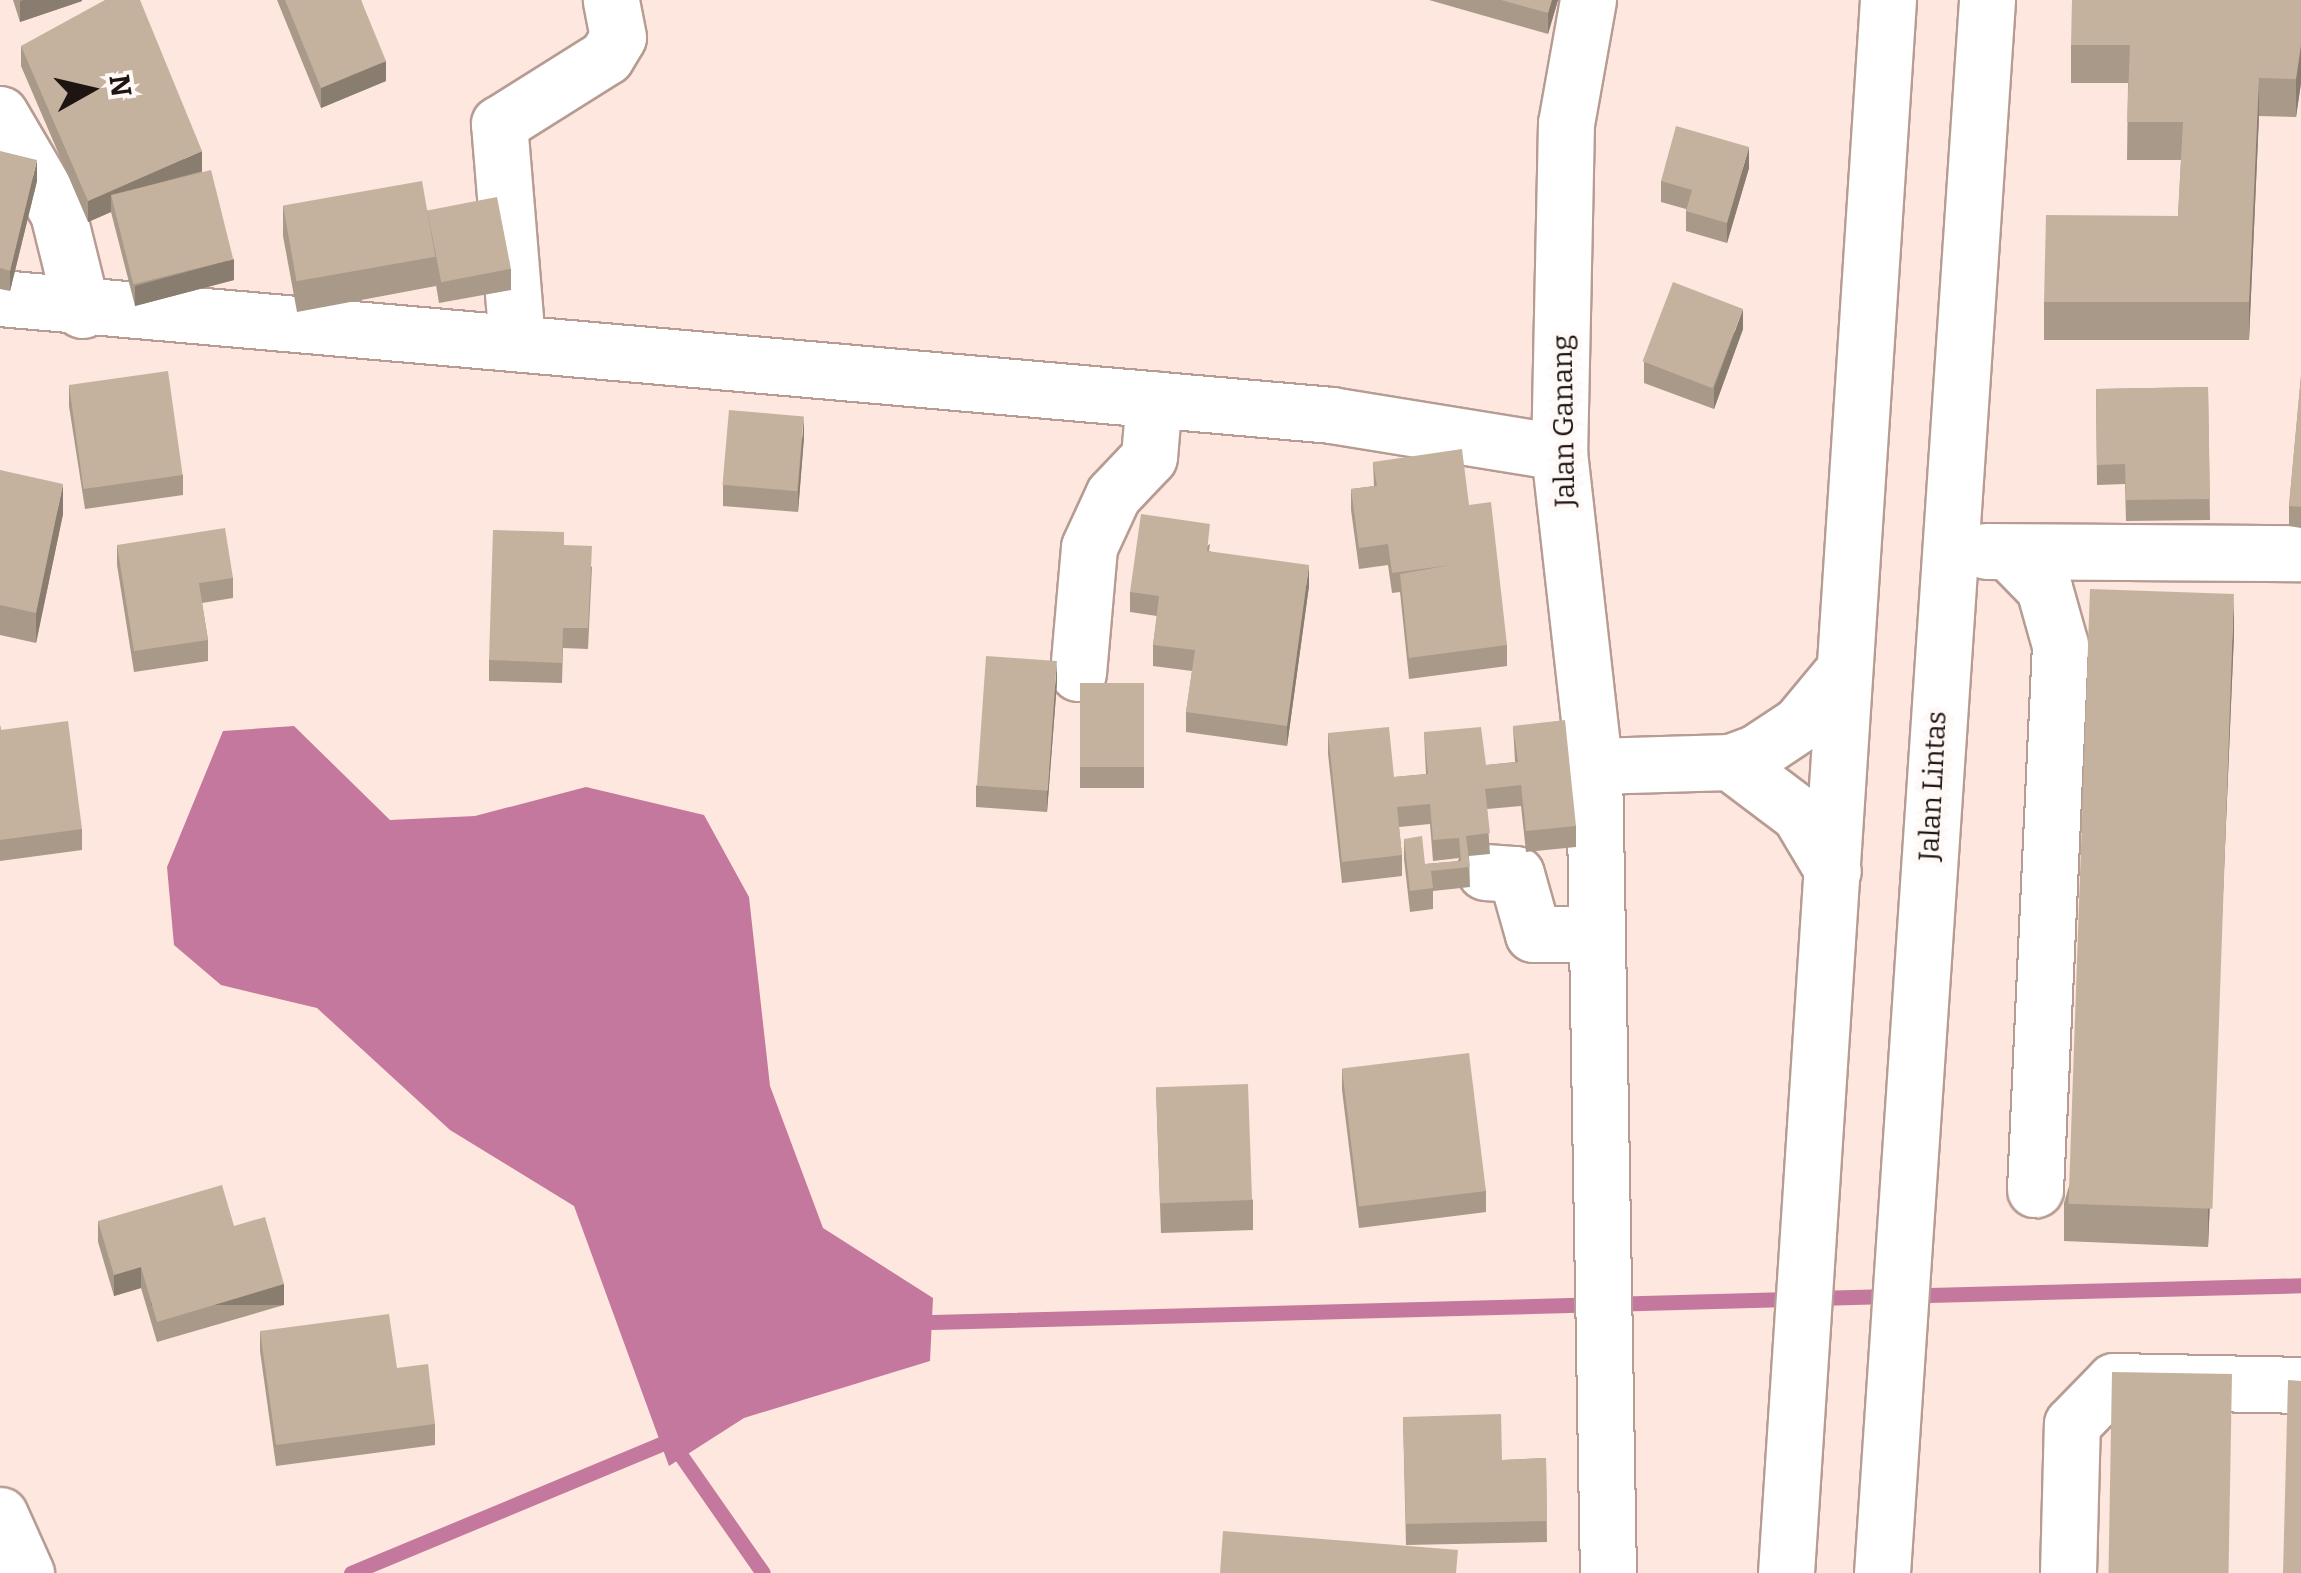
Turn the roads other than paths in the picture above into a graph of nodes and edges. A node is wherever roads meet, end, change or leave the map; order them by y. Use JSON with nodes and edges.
{"nodes":[{"id":1,"x":611,"y":0,"type":"edge"},
{"id":2,"x":1588,"y":0,"type":"edge"},
{"id":3,"x":1888,"y":0,"type":"edge"},
{"id":4,"x":1987,"y":0,"type":"edge"},
{"id":5,"x":0,"y":114,"type":"edge"},
{"id":6,"x":0,"y":298,"type":"edge"},
{"id":7,"x":82,"y":310,"type":"junction"},
{"id":8,"x":517,"y":342,"type":"junction"},
{"id":9,"x":1154,"y":399,"type":"junction"},
{"id":10,"x":1559,"y":452,"type":"junction"},
{"id":11,"x":1948,"y":548,"type":"junction"},
{"id":12,"x":2301,"y":552,"type":"edge"},
{"id":13,"x":2010,"y":553,"type":"junction"},
{"id":14,"x":1844,"y":670,"type":"junction"},
{"id":15,"x":1078,"y":673,"type":"dead end"},
{"id":16,"x":1730,"y":762,"type":"junction"},
{"id":17,"x":1594,"y":766,"type":"junction"},
{"id":18,"x":1833,"y":871,"type":"junction"},
{"id":19,"x":1485,"y":872,"type":"dead end"},
{"id":20,"x":1597,"y":934,"type":"junction"},
{"id":21,"x":2035,"y":1189,"type":"dead end"},
{"id":22,"x":2301,"y":1385,"type":"edge"},
{"id":23,"x":1606,"y":1501,"type":"junction"},
{"id":24,"x":0,"y":1515,"type":"edge"},
{"id":25,"x":26,"y":1573,"type":"edge"},
{"id":26,"x":1570,"y":1573,"type":"edge"},
{"id":27,"x":1608,"y":1573,"type":"edge"},
{"id":28,"x":1786,"y":1573,"type":"edge"},
{"id":29,"x":1882,"y":1573,"type":"edge"},
{"id":30,"x":2068,"y":1573,"type":"edge"}],
"edges":[{"from":1,"to":8,"type":"main road"},
{"from":2,"to":10,"type":"main road","name":"Jalan Ganang"},
{"from":3,"to":14,"type":"main road"},
{"from":4,"to":11,"type":"main road","name":"Jalan Lintas"},
{"from":5,"to":7,"type":"main road"},
{"from":6,"to":7,"type":"main road"},
{"from":7,"to":8,"type":"main road"},
{"from":8,"to":9,"type":"main road"},
{"from":9,"to":10,"type":"main road"},
{"from":9,"to":15,"type":"main road"},
{"from":10,"to":17,"type":"main road","name":"Jalan Ganang"},
{"from":11,"to":13,"type":"main road"},
{"from":11,"to":29,"type":"main road","name":"Jalan Lintas"},
{"from":12,"to":13,"type":"main road"},
{"from":13,"to":21,"type":"main road"},
{"from":14,"to":16,"type":"main road"},
{"from":14,"to":18,"type":"main road"},
{"from":16,"to":17,"type":"main road"},
{"from":16,"to":18,"type":"main road"},
{"from":17,"to":20,"type":"main road","name":"Jalan Ganang"},
{"from":18,"to":28,"type":"main road"},
{"from":19,"to":20,"type":"main road"},
{"from":20,"to":23,"type":"main road","name":"Jalan Ganang"},
{"from":22,"to":30,"type":"main road"},
{"from":23,"to":26,"type":"main road"},
{"from":23,"to":27,"type":"main road","name":"Jalan Ganang"},
{"from":24,"to":25,"type":"main road"}]}
